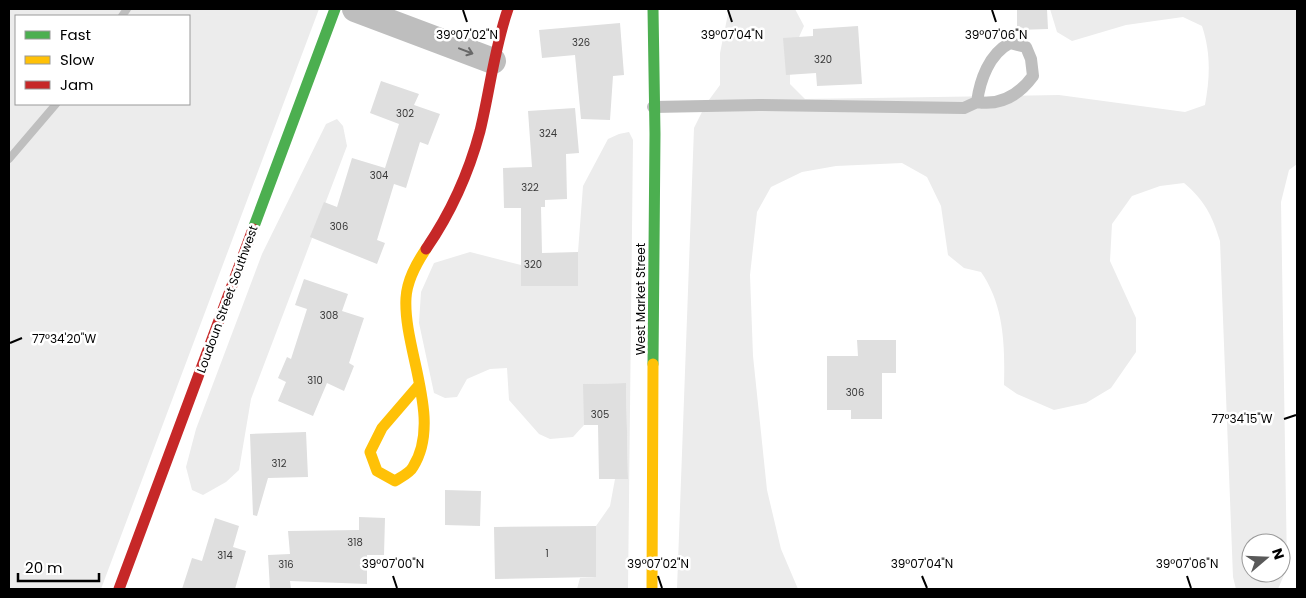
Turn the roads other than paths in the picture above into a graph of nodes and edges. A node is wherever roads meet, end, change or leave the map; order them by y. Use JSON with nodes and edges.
{"nodes":[{"id":1,"x":335,"y":9,"type":"edge"},
{"id":2,"x":355,"y":9,"type":"edge"},
{"id":3,"x":402,"y":9,"type":"edge"},
{"id":4,"x":508,"y":9,"type":"edge"},
{"id":5,"x":653,"y":9,"type":"edge"},
{"id":6,"x":495,"y":52,"type":"junction"},
{"id":7,"x":977,"y":102,"type":"junction"},
{"id":8,"x":653,"y":107,"type":"junction"},
{"id":9,"x":419,"y":386,"type":"junction"},
{"id":10,"x":119,"y":589,"type":"edge"},
{"id":11,"x":652,"y":589,"type":"edge"}],
"edges":[{"from":1,"to":10,"type":"main road","name":"Loudoun Street Southwest"},
{"from":2,"to":6,"type":"street","one_way":true},
{"from":3,"to":6,"type":"street"},
{"from":4,"to":6,"type":"main road"},
{"from":5,"to":8,"type":"main road","name":"West Market Street"},
{"from":6,"to":9,"type":"main road"},
{"from":7,"to":7,"type":"lane"},
{"from":7,"to":8,"type":"lane"},
{"from":8,"to":11,"type":"main road","name":"West Market Street"},
{"from":9,"to":9,"type":"main road"}]}
